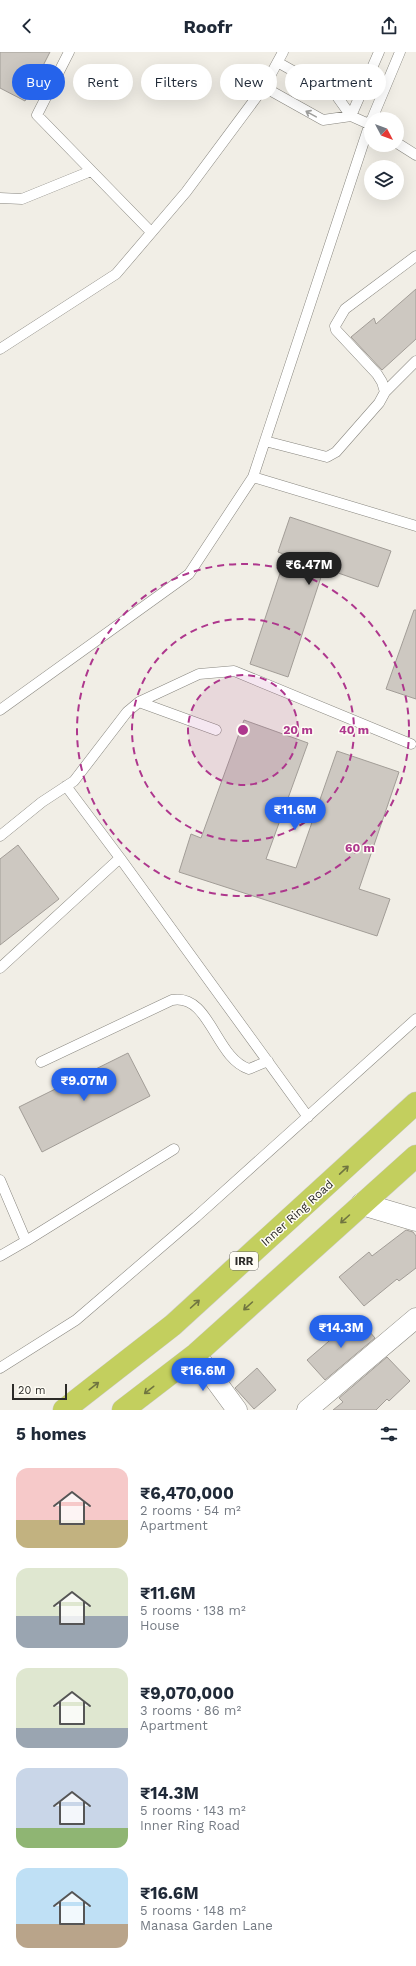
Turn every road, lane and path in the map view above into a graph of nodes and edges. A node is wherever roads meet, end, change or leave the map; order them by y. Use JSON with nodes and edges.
{"nodes":[{"id":1,"x":69,"y":52,"type":"edge"},
{"id":2,"x":283,"y":52,"type":"edge"},
{"id":3,"x":379,"y":52,"type":"edge"},
{"id":4,"x":400,"y":52,"type":"edge"},
{"id":5,"x":279,"y":63,"type":"junction"},
{"id":6,"x":277,"y":66,"type":"edge"},
{"id":7,"x":277,"y":94,"type":"edge"},
{"id":8,"x":254,"y":100,"type":"edge"},
{"id":9,"x":375,"y":112,"type":"edge"},
{"id":10,"x":351,"y":116,"type":"junction"},
{"id":11,"x":364,"y":120,"type":"edge"},
{"id":12,"x":364,"y":143,"type":"edge"},
{"id":13,"x":404,"y":147,"type":"edge"},
{"id":14,"x":416,"y":155,"type":"edge"},
{"id":15,"x":91,"y":171,"type":"junction"},
{"id":16,"x":0,"y":198,"type":"edge"},
{"id":17,"x":151,"y":232,"type":"junction"},
{"id":18,"x":416,"y":256,"type":"edge"},
{"id":19,"x":0,"y":349,"type":"edge"},
{"id":20,"x":416,"y":361,"type":"edge"},
{"id":21,"x":385,"y":392,"type":"junction"},
{"id":22,"x":265,"y":442,"type":"junction"},
{"id":23,"x":253,"y":477,"type":"junction"},
{"id":24,"x":416,"y":526,"type":"edge"},
{"id":25,"x":139,"y":702,"type":"junction"},
{"id":26,"x":0,"y":710,"type":"edge"},
{"id":27,"x":216,"y":730,"type":"dead end"},
{"id":28,"x":410,"y":744,"type":"dead end"},
{"id":29,"x":66,"y":786,"type":"junction"},
{"id":30,"x":0,"y":836,"type":"edge"},
{"id":31,"x":120,"y":858,"type":"junction"},
{"id":32,"x":0,"y":968,"type":"edge"},
{"id":33,"x":416,"y":1019,"type":"edge"},
{"id":34,"x":268,"y":1061,"type":"junction"},
{"id":35,"x":41,"y":1062,"type":"dead end"},
{"id":36,"x":416,"y":1103,"type":"edge"},
{"id":37,"x":308,"y":1117,"type":"junction"},
{"id":38,"x":174,"y":1149,"type":"dead end"},
{"id":39,"x":416,"y":1156,"type":"edge"},
{"id":40,"x":0,"y":1180,"type":"edge"},
{"id":41,"x":362,"y":1204,"type":"junction"},
{"id":42,"x":416,"y":1220,"type":"edge"},
{"id":43,"x":26,"y":1242,"type":"junction"},
{"id":44,"x":0,"y":1256,"type":"edge"},
{"id":45,"x":413,"y":1326,"type":"edge"},
{"id":46,"x":196,"y":1354,"type":"junction"},
{"id":47,"x":0,"y":1368,"type":"edge"},
{"id":48,"x":64,"y":1410,"type":"edge"},
{"id":49,"x":123,"y":1410,"type":"edge"},
{"id":50,"x":237,"y":1410,"type":"edge"},
{"id":51,"x":307,"y":1410,"type":"edge"}],
"edges":[{"from":1,"to":15,"type":"lane"},
{"from":2,"to":5,"type":"lane"},
{"from":3,"to":10,"type":"lane"},
{"from":4,"to":9,"type":"lane"},
{"from":5,"to":6,"type":"lane"},
{"from":5,"to":10,"type":"lane"},
{"from":10,"to":7,"type":"lane","one_way":true},
{"from":8,"to":17,"type":"lane"},
{"from":10,"to":11,"type":"lane"},
{"from":12,"to":22,"type":"lane"},
{"from":13,"to":14,"type":"lane"},
{"from":15,"to":16,"type":"lane"},
{"from":15,"to":17,"type":"lane"},
{"from":17,"to":19,"type":"lane"},
{"from":18,"to":21,"type":"lane"},
{"from":20,"to":21,"type":"lane"},
{"from":21,"to":22,"type":"lane"},
{"from":22,"to":23,"type":"lane"},
{"from":23,"to":24,"type":"lane"},
{"from":23,"to":26,"type":"lane"},
{"from":25,"to":27,"type":"lane"},
{"from":25,"to":28,"type":"lane"},
{"from":25,"to":29,"type":"lane"},
{"from":29,"to":30,"type":"lane"},
{"from":29,"to":31,"type":"lane"},
{"from":31,"to":32,"type":"lane"},
{"from":31,"to":34,"type":"lane"},
{"from":33,"to":37,"type":"lane"},
{"from":34,"to":35,"type":"lane"},
{"from":34,"to":37,"type":"lane"},
{"from":48,"to":36,"type":"highway","name":"Inner Ring Road","number":"IRR","one_way":true},
{"from":37,"to":47,"type":"lane"},
{"from":38,"to":43,"type":"lane"},
{"from":39,"to":41,"type":"highway"},
{"from":40,"to":43,"type":"lane"},
{"from":41,"to":42,"type":"street"},
{"from":41,"to":46,"type":"highway","one_way":true},
{"from":43,"to":44,"type":"lane"},
{"from":45,"to":51,"type":"street"},
{"from":46,"to":49,"type":"highway","one_way":true},
{"from":46,"to":50,"type":"street"}]}
